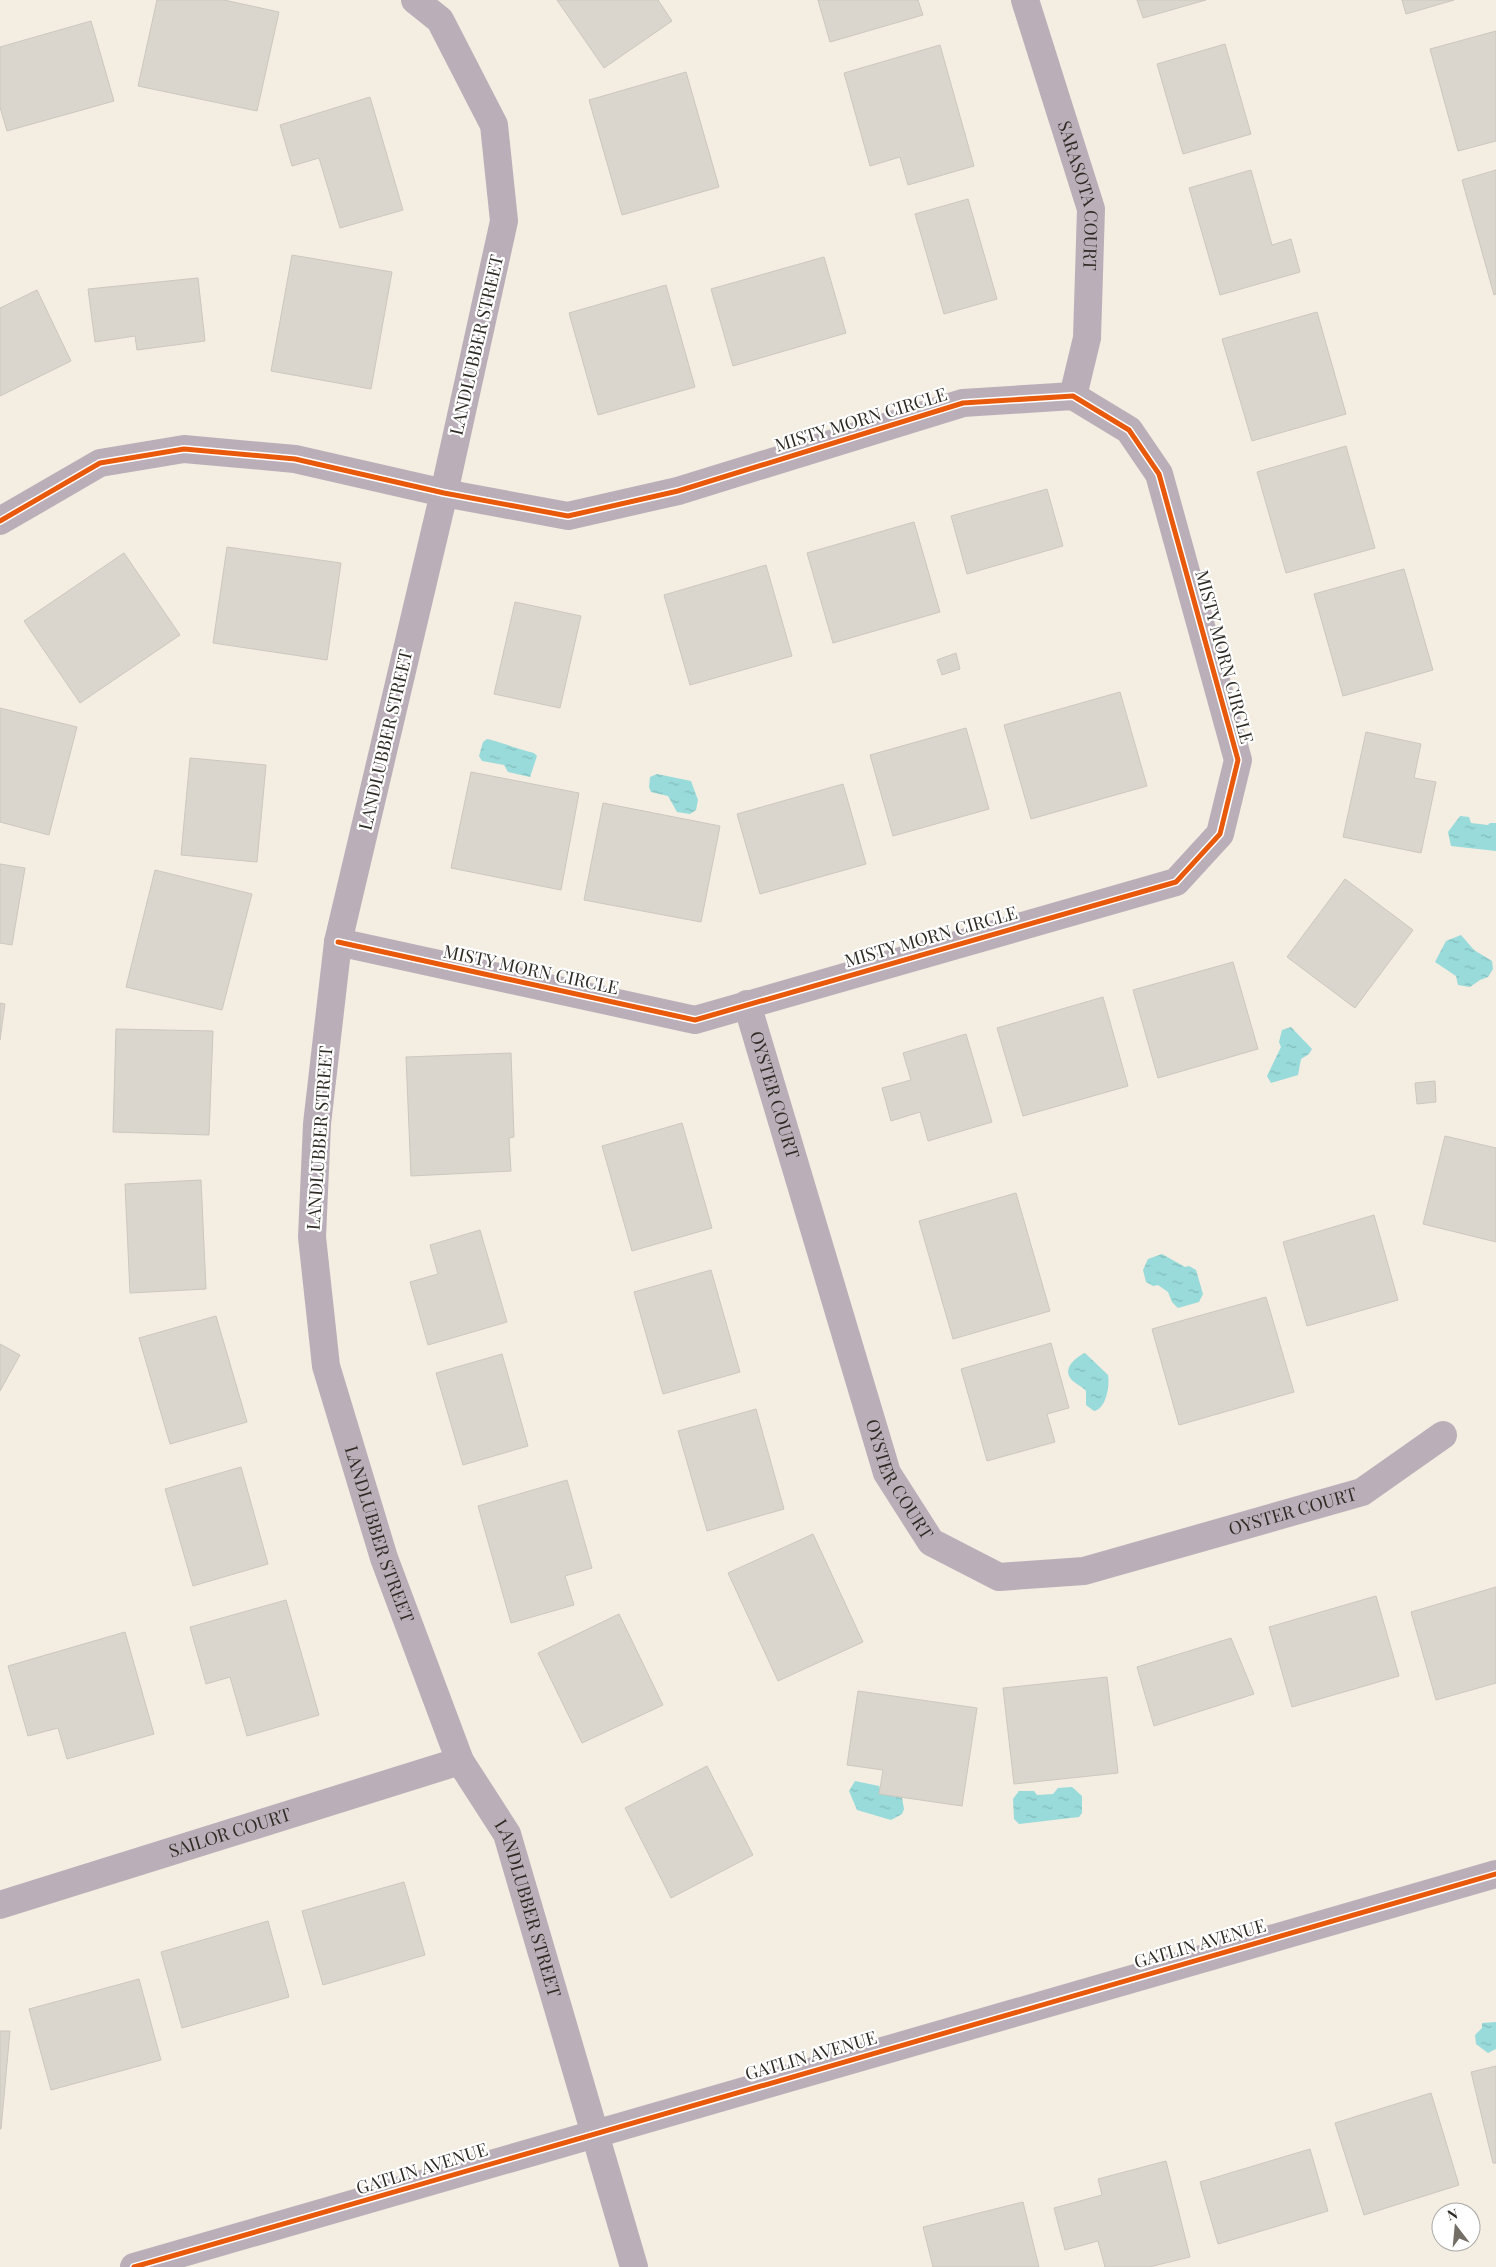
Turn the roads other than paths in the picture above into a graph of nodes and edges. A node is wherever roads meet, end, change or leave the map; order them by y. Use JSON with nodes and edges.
{"nodes":[{"id":1,"x":414,"y":0,"type":"edge"},
{"id":2,"x":1025,"y":0,"type":"edge"},
{"id":3,"x":1073,"y":396,"type":"junction"},
{"id":4,"x":444,"y":493,"type":"junction"},
{"id":5,"x":0,"y":521,"type":"edge"},
{"id":6,"x":338,"y":942,"type":"junction"},
{"id":7,"x":747,"y":1004,"type":"junction"},
{"id":8,"x":1443,"y":1435,"type":"dead end"},
{"id":9,"x":460,"y":1761,"type":"junction"},
{"id":10,"x":1496,"y":1874,"type":"edge"},
{"id":11,"x":0,"y":1905,"type":"edge"},
{"id":12,"x":595,"y":2132,"type":"junction"},
{"id":13,"x":134,"y":2267,"type":"edge"},
{"id":14,"x":634,"y":2267,"type":"edge"}],
"edges":[{"from":1,"to":4,"type":"street","name":"LANDLUBBER STREET"},
{"from":2,"to":3,"type":"street","name":"SARASOTA COURT"},
{"from":3,"to":4,"type":"street","name":"MISTY MORN CIRCLE"},
{"from":3,"to":7,"type":"street","name":"MISTY MORN CIRCLE"},
{"from":4,"to":5,"type":"street","name":"MISTY MORN CIRCLE"},
{"from":4,"to":6,"type":"street","name":"LANDLUBBER STREET"},
{"from":6,"to":7,"type":"street","name":"MISTY MORN CIRCLE"},
{"from":6,"to":9,"type":"street","name":"LANDLUBBER STREET"},
{"from":7,"to":8,"type":"street","name":"OYSTER COURT"},
{"from":9,"to":11,"type":"street","name":"SAILOR COURT"},
{"from":9,"to":12,"type":"street","name":"LANDLUBBER STREET"},
{"from":10,"to":12,"type":"street","name":"GATLIN AVENUE"},
{"from":12,"to":13,"type":"street","name":"GATLIN AVENUE"},
{"from":12,"to":14,"type":"street","name":"LANDLUBBER STREET"}]}
